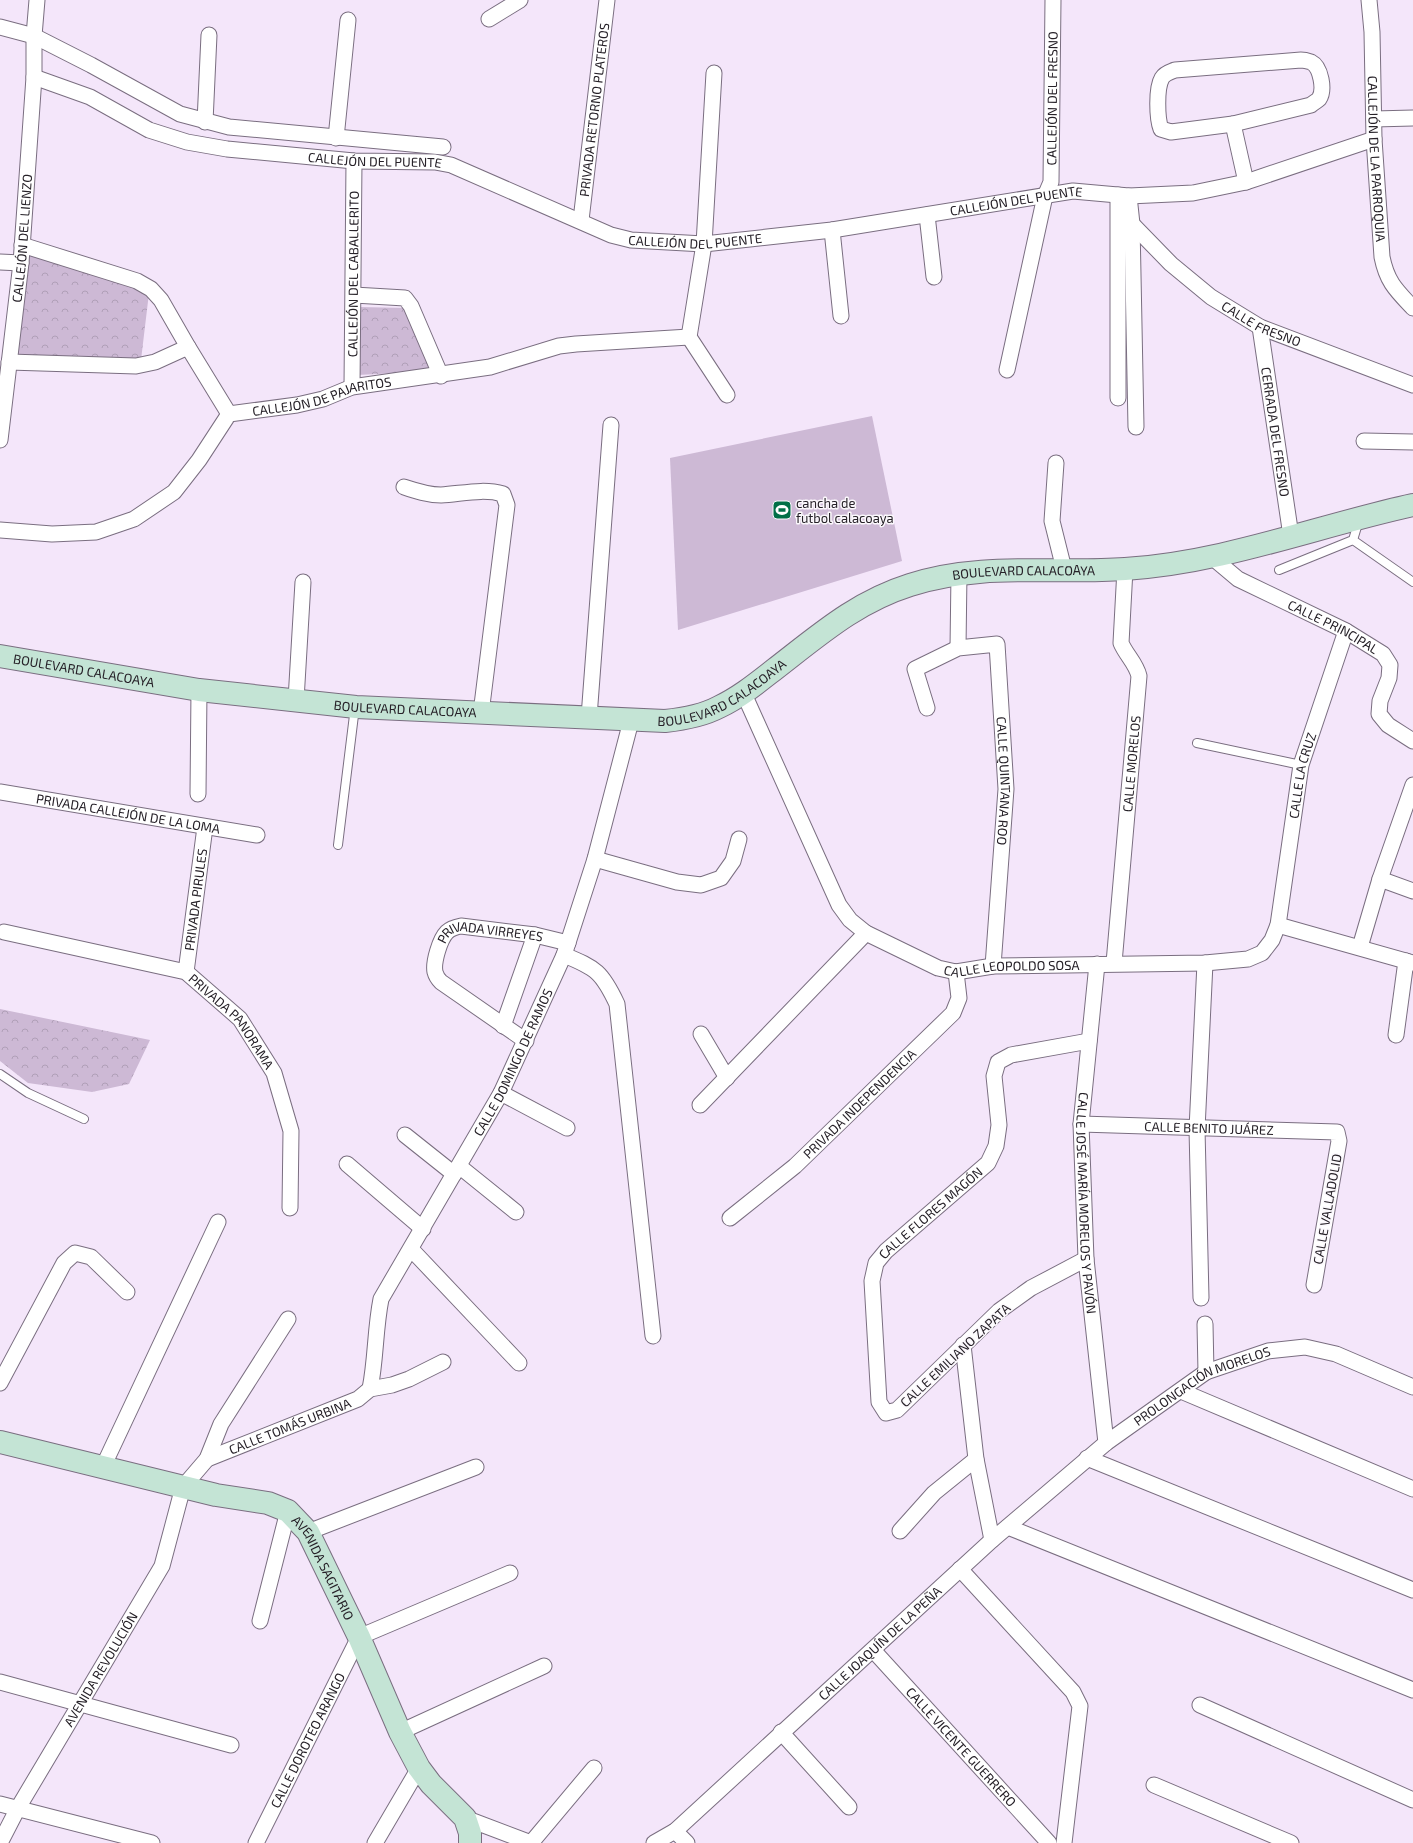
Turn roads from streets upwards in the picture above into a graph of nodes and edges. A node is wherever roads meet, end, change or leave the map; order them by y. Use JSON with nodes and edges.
{"nodes":[{"id":1,"x":37,"y":0,"type":"edge"},
{"id":2,"x":520,"y":0,"type":"edge"},
{"id":3,"x":606,"y":0,"type":"edge"},
{"id":4,"x":1053,"y":0,"type":"edge"},
{"id":5,"x":1369,"y":0,"type":"edge"},
{"id":6,"x":489,"y":19,"type":"dead end"},
{"id":7,"x":348,"y":20,"type":"dead end"},
{"id":8,"x":0,"y":27,"type":"edge"},
{"id":9,"x":209,"y":35,"type":"dead end"},
{"id":10,"x":34,"y":36,"type":"junction"},
{"id":11,"x":714,"y":73,"type":"dead end"},
{"id":12,"x":34,"y":76,"type":"junction"},
{"id":13,"x":1413,"y":118,"type":"edge"},
{"id":14,"x":1374,"y":119,"type":"junction"},
{"id":15,"x":205,"y":122,"type":"junction"},
{"id":16,"x":1233,"y":124,"type":"junction"},
{"id":17,"x":336,"y":138,"type":"junction"},
{"id":18,"x":1374,"y":139,"type":"junction"},
{"id":19,"x":443,"y":147,"type":"dead end"},
{"id":20,"x":354,"y":161,"type":"junction"},
{"id":21,"x":1246,"y":182,"type":"junction"},
{"id":22,"x":1045,"y":196,"type":"junction"},
{"id":23,"x":1124,"y":196,"type":"junction"},
{"id":24,"x":927,"y":215,"type":"junction"},
{"id":25,"x":581,"y":220,"type":"junction"},
{"id":26,"x":1132,"y":224,"type":"junction"},
{"id":27,"x":832,"y":230,"type":"junction"},
{"id":28,"x":704,"y":244,"type":"junction"},
{"id":29,"x":22,"y":245,"type":"junction"},
{"id":30,"x":0,"y":262,"type":"edge"},
{"id":31,"x":21,"y":263,"type":"junction"},
{"id":32,"x":934,"y":277,"type":"dead end"},
{"id":33,"x":354,"y":295,"type":"junction"},
{"id":34,"x":1413,"y":308,"type":"edge"},
{"id":35,"x":841,"y":316,"type":"dead end"},
{"id":36,"x":1260,"y":327,"type":"junction"},
{"id":37,"x":689,"y":337,"type":"junction"},
{"id":38,"x":188,"y":347,"type":"junction"},
{"id":39,"x":9,"y":362,"type":"junction"},
{"id":40,"x":1007,"y":370,"type":"dead end"},
{"id":41,"x":441,"y":376,"type":"junction"},
{"id":42,"x":1413,"y":385,"type":"edge"},
{"id":43,"x":352,"y":387,"type":"junction"},
{"id":44,"x":727,"y":395,"type":"dead end"},
{"id":45,"x":1118,"y":398,"type":"dead end"},
{"id":46,"x":1,"y":414,"type":"edge"},
{"id":47,"x":229,"y":414,"type":"junction"},
{"id":48,"x":611,"y":425,"type":"dead end"},
{"id":49,"x":1136,"y":428,"type":"dead end"},
{"id":50,"x":0,"y":440,"type":"edge"},
{"id":51,"x":1364,"y":441,"type":"dead end"},
{"id":52,"x":1413,"y":442,"type":"edge"},
{"id":53,"x":1056,"y":463,"type":"dead end"},
{"id":54,"x":404,"y":487,"type":"dead end"},
{"id":55,"x":1413,"y":505,"type":"edge"},
{"id":56,"x":0,"y":530,"type":"edge"},
{"id":57,"x":1291,"y":536,"type":"junction"},
{"id":58,"x":1213,"y":558,"type":"junction"},
{"id":59,"x":1064,"y":569,"type":"junction"},
{"id":60,"x":1125,"y":569,"type":"junction"},
{"id":61,"x":959,"y":573,"type":"junction"},
{"id":62,"x":303,"y":582,"type":"dead end"},
{"id":63,"x":1346,"y":631,"type":"junction"},
{"id":64,"x":958,"y":648,"type":"junction"},
{"id":65,"x":0,"y":656,"type":"edge"},
{"id":66,"x":199,"y":690,"type":"junction"},
{"id":67,"x":744,"y":694,"type":"junction"},
{"id":68,"x":296,"y":700,"type":"junction"},
{"id":69,"x":927,"y":708,"type":"dead end"},
{"id":70,"x":481,"y":713,"type":"junction"},
{"id":71,"x":589,"y":717,"type":"junction"},
{"id":72,"x":631,"y":721,"type":"junction"},
{"id":73,"x":1413,"y":741,"type":"edge"},
{"id":74,"x":1413,"y":785,"type":"edge"},
{"id":75,"x":0,"y":792,"type":"edge"},
{"id":76,"x":198,"y":794,"type":"dead end"},
{"id":77,"x":1408,"y":812,"type":"edge"},
{"id":78,"x":205,"y":827,"type":"junction"},
{"id":79,"x":257,"y":835,"type":"dead end"},
{"id":80,"x":739,"y":839,"type":"dead end"},
{"id":81,"x":595,"y":859,"type":"junction"},
{"id":82,"x":1380,"y":879,"type":"junction"},
{"id":83,"x":1413,"y":891,"type":"edge"},
{"id":84,"x":1278,"y":926,"type":"junction"},
{"id":85,"x":4,"y":932,"type":"dead end"},
{"id":86,"x":866,"y":934,"type":"junction"},
{"id":87,"x":535,"y":935,"type":"junction"},
{"id":88,"x":1360,"y":947,"type":"junction"},
{"id":89,"x":566,"y":949,"type":"junction"},
{"id":90,"x":1409,"y":962,"type":"edge"},
{"id":91,"x":1114,"y":963,"type":"junction"},
{"id":92,"x":1205,"y":963,"type":"junction"},
{"id":93,"x":1098,"y":964,"type":"junction"},
{"id":94,"x":993,"y":966,"type":"junction"},
{"id":95,"x":186,"y":972,"type":"junction"},
{"id":96,"x":956,"y":972,"type":"junction"},
{"id":97,"x":503,"y":1026,"type":"junction"},
{"id":98,"x":701,"y":1034,"type":"dead end"},
{"id":99,"x":1396,"y":1035,"type":"dead end"},
{"id":100,"x":526,"y":1041,"type":"junction"},
{"id":101,"x":1089,"y":1041,"type":"junction"},
{"id":102,"x":727,"y":1078,"type":"junction"},
{"id":103,"x":501,"y":1093,"type":"junction"},
{"id":104,"x":700,"y":1105,"type":"dead end"},
{"id":105,"x":1081,"y":1124,"type":"junction"},
{"id":106,"x":567,"y":1128,"type":"dead end"},
{"id":107,"x":1197,"y":1129,"type":"junction"},
{"id":108,"x":1337,"y":1132,"type":"joint"},
{"id":109,"x":405,"y":1135,"type":"dead end"},
{"id":110,"x":347,"y":1164,"type":"dead end"},
{"id":111,"x":456,"y":1170,"type":"junction"},
{"id":112,"x":290,"y":1208,"type":"dead end"},
{"id":113,"x":516,"y":1212,"type":"dead end"},
{"id":114,"x":730,"y":1218,"type":"dead end"},
{"id":115,"x":218,"y":1222,"type":"dead end"},
{"id":116,"x":423,"y":1229,"type":"junction"},
{"id":117,"x":411,"y":1249,"type":"junction"},
{"id":118,"x":1086,"y":1259,"type":"junction"},
{"id":119,"x":1314,"y":1285,"type":"dead end"},
{"id":120,"x":127,"y":1292,"type":"dead end"},
{"id":121,"x":1201,"y":1298,"type":"dead end"},
{"id":122,"x":288,"y":1319,"type":"dead end"},
{"id":123,"x":1205,"y":1324,"type":"dead end"},
{"id":124,"x":653,"y":1336,"type":"dead end"},
{"id":125,"x":963,"y":1345,"type":"junction"},
{"id":126,"x":443,"y":1362,"type":"dead end"},
{"id":127,"x":519,"y":1363,"type":"dead end"},
{"id":128,"x":1206,"y":1372,"type":"junction"},
{"id":129,"x":0,"y":1383,"type":"edge"},
{"id":130,"x":1413,"y":1387,"type":"edge"},
{"id":131,"x":370,"y":1389,"type":"junction"},
{"id":132,"x":1181,"y":1391,"type":"junction"},
{"id":133,"x":886,"y":1413,"type":"joint"},
{"id":134,"x":0,"y":1442,"type":"edge"},
{"id":135,"x":1106,"y":1442,"type":"junction"},
{"id":136,"x":207,"y":1458,"type":"junction"},
{"id":137,"x":1087,"y":1458,"type":"junction"},
{"id":138,"x":976,"y":1459,"type":"junction"},
{"id":139,"x":476,"y":1467,"type":"dead end"},
{"id":140,"x":102,"y":1469,"type":"junction"},
{"id":141,"x":183,"y":1487,"type":"junction"},
{"id":142,"x":1413,"y":1489,"type":"edge"},
{"id":143,"x":288,"y":1511,"type":"junction"},
{"id":144,"x":1008,"y":1527,"type":"junction"},
{"id":145,"x":900,"y":1531,"type":"dead end"},
{"id":146,"x":308,"y":1532,"type":"junction"},
{"id":147,"x":992,"y":1540,"type":"junction"},
{"id":148,"x":960,"y":1569,"type":"junction"},
{"id":149,"x":510,"y":1573,"type":"dead end"},
{"id":150,"x":1413,"y":1590,"type":"edge"},
{"id":151,"x":260,"y":1621,"type":"dead end"},
{"id":152,"x":359,"y":1636,"type":"junction"},
{"id":153,"x":873,"y":1650,"type":"junction"},
{"id":154,"x":544,"y":1666,"type":"dead end"},
{"id":155,"x":0,"y":1682,"type":"edge"},
{"id":156,"x":1413,"y":1690,"type":"edge"},
{"id":157,"x":79,"y":1704,"type":"junction"},
{"id":158,"x":1200,"y":1704,"type":"dead end"},
{"id":159,"x":400,"y":1732,"type":"junction"},
{"id":160,"x":781,"y":1732,"type":"junction"},
{"id":161,"x":231,"y":1745,"type":"dead end"},
{"id":162,"x":419,"y":1768,"type":"junction"},
{"id":163,"x":594,"y":1768,"type":"dead end"},
{"id":164,"x":1154,"y":1785,"type":"dead end"},
{"id":165,"x":1413,"y":1800,"type":"edge"},
{"id":166,"x":0,"y":1804,"type":"edge"},
{"id":167,"x":849,"y":1807,"type":"dead end"},
{"id":168,"x":18,"y":1808,"type":"junction"},
{"id":169,"x":465,"y":1818,"type":"junction"},
{"id":170,"x":675,"y":1831,"type":"junction"},
{"id":171,"x":0,"y":1843,"type":"edge"},
{"id":172,"x":152,"y":1843,"type":"edge"},
{"id":173,"x":256,"y":1843,"type":"edge"},
{"id":174,"x":375,"y":1843,"type":"edge"},
{"id":175,"x":470,"y":1843,"type":"edge"},
{"id":176,"x":531,"y":1843,"type":"edge"},
{"id":177,"x":654,"y":1843,"type":"edge"},
{"id":178,"x":687,"y":1843,"type":"edge"},
{"id":179,"x":1049,"y":1843,"type":"edge"},
{"id":180,"x":1064,"y":1843,"type":"edge"},
{"id":181,"x":1291,"y":1843,"type":"edge"}],
"edges":[{"from":1,"to":10,"type":"street","name":"CALLEJÓN DEL LIENZO"},
{"from":2,"to":6,"type":"street"},
{"from":3,"to":25,"type":"street","name":"PRIVADA RETORNO PLATEROS"},
{"from":4,"to":22,"type":"street","name":"CALLEJÓN DEL FRESNO"},
{"from":5,"to":14,"type":"street","name":"CALLEJÓN DE LA PARROQUIA"},
{"from":7,"to":17,"type":"street"},
{"from":8,"to":10,"type":"street"},
{"from":9,"to":15,"type":"street"},
{"from":10,"to":12,"type":"street","name":"CALLEJÓN DEL LIENZO"},
{"from":10,"to":15,"type":"street"},
{"from":11,"to":28,"type":"street"},
{"from":12,"to":20,"type":"street","name":"CALLEJÓN DEL PUENTE"},
{"from":12,"to":29,"type":"street","name":"CALLEJÓN DEL LIENZO"},
{"from":13,"to":14,"type":"street"},
{"from":14,"to":18,"type":"street","name":"CALLEJÓN DE LA PARROQUIA"},
{"from":15,"to":17,"type":"street"},
{"from":16,"to":16,"type":"street"},
{"from":16,"to":21,"type":"street"},
{"from":17,"to":19,"type":"street"},
{"from":18,"to":21,"type":"street","name":"CALLEJÓN DEL PUENTE"},
{"from":18,"to":34,"type":"street","name":"CALLEJÓN DE LA PARROQUIA"},
{"from":20,"to":25,"type":"street","name":"CALLEJÓN DEL PUENTE"},
{"from":20,"to":33,"type":"street","name":"CALLEJÓN DEL CABALLERITO"},
{"from":21,"to":23,"type":"street","name":"CALLEJÓN DEL PUENTE"},
{"from":22,"to":23,"type":"street","name":"CALLEJÓN DEL PUENTE"},
{"from":22,"to":24,"type":"street","name":"CALLEJÓN DEL PUENTE"},
{"from":22,"to":40,"type":"street","name":"CALLEJÓN DEL FRESNO"},
{"from":23,"to":26,"type":"street"},
{"from":23,"to":45,"type":"street"},
{"from":24,"to":27,"type":"street","name":"CALLEJÓN DEL PUENTE"},
{"from":24,"to":32,"type":"street"},
{"from":25,"to":28,"type":"street","name":"CALLEJÓN DEL PUENTE"},
{"from":26,"to":36,"type":"street","name":"CALLE FRESNO"},
{"from":26,"to":49,"type":"street"},
{"from":27,"to":28,"type":"street","name":"CALLEJÓN DEL PUENTE"},
{"from":27,"to":35,"type":"street"},
{"from":28,"to":37,"type":"street"},
{"from":29,"to":31,"type":"street","name":"CALLEJÓN DEL LIENZO"},
{"from":29,"to":38,"type":"street"},
{"from":30,"to":31,"type":"street"},
{"from":31,"to":39,"type":"street","name":"CALLEJÓN DEL LIENZO"},
{"from":33,"to":41,"type":"street"},
{"from":33,"to":43,"type":"street","name":"CALLEJÓN DEL CABALLERITO"},
{"from":36,"to":42,"type":"street","name":"CALLE FRESNO"},
{"from":36,"to":57,"type":"street","name":"CERRADA DEL FRESNO"},
{"from":37,"to":41,"type":"street","name":"CALLEJÓN DE PAJARITOS"},
{"from":37,"to":44,"type":"street"},
{"from":38,"to":39,"type":"street"},
{"from":38,"to":47,"type":"street"},
{"from":39,"to":46,"type":"street","name":"CALLEJÓN DEL LIENZO"},
{"from":41,"to":43,"type":"street","name":"CALLEJÓN DE PAJARITOS"},
{"from":43,"to":47,"type":"street","name":"CALLEJÓN DE PAJARITOS"},
{"from":46,"to":50,"type":"street","name":"CALLEJÓN DEL LIENZO"},
{"from":47,"to":56,"type":"street"},
{"from":48,"to":71,"type":"street"},
{"from":51,"to":52,"type":"street"},
{"from":53,"to":59,"type":"street"},
{"from":54,"to":70,"type":"street"},
{"from":55,"to":57,"type":"street","name":"BOULEVARD CALACOAYA"},
{"from":57,"to":58,"type":"street","name":"BOULEVARD CALACOAYA"},
{"from":58,"to":60,"type":"street","name":"BOULEVARD CALACOAYA"},
{"from":58,"to":63,"type":"street","name":"CALLE PRINCIPAL"},
{"from":59,"to":60,"type":"street","name":"BOULEVARD CALACOAYA"},
{"from":59,"to":61,"type":"street","name":"BOULEVARD CALACOAYA"},
{"from":60,"to":91,"type":"street","name":"CALLE MORELOS"},
{"from":61,"to":64,"type":"street"},
{"from":61,"to":67,"type":"street","name":"BOULEVARD CALACOAYA"},
{"from":62,"to":68,"type":"street"},
{"from":63,"to":73,"type":"street","name":"CALLE PRINCIPAL"},
{"from":63,"to":84,"type":"street","name":"CALLE LA CRUZ"},
{"from":64,"to":69,"type":"street"},
{"from":64,"to":94,"type":"street","name":"CALLE QUINTANA ROO"},
{"from":65,"to":66,"type":"street","name":"BOULEVARD CALACOAYA"},
{"from":66,"to":68,"type":"street","name":"BOULEVARD CALACOAYA"},
{"from":66,"to":76,"type":"street"},
{"from":67,"to":72,"type":"street","name":"BOULEVARD CALACOAYA"},
{"from":67,"to":86,"type":"street","name":"CALLE LEOPOLDO SOSA"},
{"from":68,"to":70,"type":"street","name":"BOULEVARD CALACOAYA"},
{"from":70,"to":71,"type":"street","name":"BOULEVARD CALACOAYA"},
{"from":71,"to":72,"type":"street","name":"BOULEVARD CALACOAYA"},
{"from":72,"to":81,"type":"street","name":"CALLE DOMINGO DE RAMOS"},
{"from":74,"to":77,"type":"street"},
{"from":75,"to":78,"type":"street","name":"PRIVADA CALLEJÓN DE LA LOMA"},
{"from":77,"to":82,"type":"street"},
{"from":78,"to":79,"type":"street","name":"PRIVADA CALLEJÓN DE LA LOMA"},
{"from":78,"to":95,"type":"street","name":"PRIVADA PIRULES"},
{"from":80,"to":81,"type":"street"},
{"from":81,"to":89,"type":"street","name":"CALLE DOMINGO DE RAMOS"},
{"from":82,"to":83,"type":"street"},
{"from":82,"to":88,"type":"street"},
{"from":84,"to":88,"type":"street"},
{"from":84,"to":92,"type":"street","name":"CALLE LEOPOLDO SOSA"},
{"from":85,"to":95,"type":"street","name":"PRIVADA PANORAMA"},
{"from":86,"to":96,"type":"street","name":"CALLE LEOPOLDO SOSA"},
{"from":86,"to":102,"type":"street"},
{"from":87,"to":89,"type":"street","name":"PRIVADA VIRREYES"},
{"from":87,"to":97,"type":"street"},
{"from":87,"to":97,"type":"street","name":"PRIVADA VIRREYES"},
{"from":88,"to":90,"type":"street"},
{"from":89,"to":100,"type":"street","name":"CALLE DOMINGO DE RAMOS"},
{"from":89,"to":124,"type":"street","name":"PRIVADA VIRREYES"},
{"from":90,"to":99,"type":"street"},
{"from":91,"to":92,"type":"street","name":"CALLE LEOPOLDO SOSA"},
{"from":91,"to":93,"type":"street","name":"CALLE LEOPOLDO SOSA"},
{"from":92,"to":107,"type":"street"},
{"from":93,"to":94,"type":"street","name":"CALLE LEOPOLDO SOSA"},
{"from":93,"to":101,"type":"street","name":"CALLE JOSÉ MARÍA MORELOS Y PAVÓN"},
{"from":94,"to":96,"type":"street","name":"CALLE LEOPOLDO SOSA"},
{"from":95,"to":112,"type":"street","name":"PRIVADA PANORAMA"},
{"from":96,"to":114,"type":"street","name":"PRIVADA INDEPENDENCIA"},
{"from":97,"to":100,"type":"street","name":"PRIVADA VIRREYES"},
{"from":98,"to":102,"type":"street"},
{"from":100,"to":103,"type":"street","name":"CALLE DOMINGO DE RAMOS"},
{"from":101,"to":105,"type":"street","name":"CALLE JOSÉ MARÍA MORELOS Y PAVÓN"},
{"from":101,"to":133,"type":"street","name":"CALLE FLORES MAGÓN"},
{"from":102,"to":104,"type":"street"},
{"from":103,"to":106,"type":"street"},
{"from":103,"to":111,"type":"street","name":"CALLE DOMINGO DE RAMOS"},
{"from":105,"to":107,"type":"street","name":"CALLE BENITO JUÁREZ"},
{"from":105,"to":118,"type":"street","name":"CALLE JOSÉ MARÍA MORELOS Y PAVÓN"},
{"from":107,"to":108,"type":"street","name":"CALLE BENITO JUÁREZ"},
{"from":107,"to":121,"type":"street"},
{"from":108,"to":119,"type":"street","name":"CALLE VALLADOLID"},
{"from":109,"to":111,"type":"street"},
{"from":110,"to":116,"type":"street"},
{"from":111,"to":113,"type":"street"},
{"from":111,"to":116,"type":"street","name":"CALLE DOMINGO DE RAMOS"},
{"from":115,"to":140,"type":"street"},
{"from":116,"to":117,"type":"street","name":"CALLE DOMINGO DE RAMOS"},
{"from":117,"to":127,"type":"street"},
{"from":117,"to":131,"type":"street","name":"CALLE DOMINGO DE RAMOS"},
{"from":118,"to":125,"type":"street","name":"CALLE EMILIANO ZAPATA"},
{"from":118,"to":135,"type":"street","name":"CALLE JOSÉ MARÍA MORELOS Y PAVÓN"},
{"from":120,"to":129,"type":"street"},
{"from":122,"to":136,"type":"street"},
{"from":123,"to":128,"type":"street"},
{"from":125,"to":133,"type":"street","name":"CALLE EMILIANO ZAPATA"},
{"from":125,"to":138,"type":"street"},
{"from":126,"to":131,"type":"street"},
{"from":128,"to":130,"type":"street","name":"PROLONGACIÓN MORELOS"},
{"from":128,"to":132,"type":"street","name":"PROLONGACIÓN MORELOS"},
{"from":131,"to":136,"type":"street","name":"CALLE TOMÁS URBINA"},
{"from":132,"to":135,"type":"street","name":"PROLONGACIÓN MORELOS"},
{"from":132,"to":142,"type":"street"},
{"from":134,"to":140,"type":"street","name":"AVENIDA SAGITARIO"},
{"from":135,"to":137,"type":"street","name":"CALLE JOAQUÍN DE LA PEÑA"},
{"from":136,"to":141,"type":"street"},
{"from":137,"to":144,"type":"street","name":"CALLE JOAQUÍN DE LA PEÑA"},
{"from":137,"to":150,"type":"street"},
{"from":138,"to":145,"type":"street"},
{"from":138,"to":147,"type":"street"},
{"from":139,"to":146,"type":"street"},
{"from":140,"to":141,"type":"street","name":"AVENIDA SAGITARIO"},
{"from":141,"to":143,"type":"street","name":"AVENIDA SAGITARIO"},
{"from":141,"to":157,"type":"street","name":"AVENIDA REVOLUCIÓN"},
{"from":143,"to":146,"type":"street","name":"AVENIDA SAGITARIO"},
{"from":143,"to":151,"type":"street"},
{"from":144,"to":147,"type":"street","name":"CALLE JOAQUÍN DE LA PEÑA"},
{"from":144,"to":156,"type":"street"},
{"from":146,"to":152,"type":"street","name":"AVENIDA SAGITARIO"},
{"from":147,"to":148,"type":"street","name":"CALLE JOAQUÍN DE LA PEÑA"},
{"from":148,"to":153,"type":"street","name":"CALLE JOAQUÍN DE LA PEÑA"},
{"from":148,"to":180,"type":"street"},
{"from":149,"to":152,"type":"street"},
{"from":152,"to":159,"type":"street","name":"AVENIDA SAGITARIO"},
{"from":152,"to":173,"type":"street","name":"CALLE DOROTEO ARANGO"},
{"from":153,"to":160,"type":"street","name":"CALLE JOAQUÍN DE LA PEÑA"},
{"from":153,"to":179,"type":"street","name":"CALLE VICENTE GUERRERO"},
{"from":154,"to":159,"type":"street"},
{"from":155,"to":157,"type":"street"},
{"from":157,"to":161,"type":"street"},
{"from":157,"to":168,"type":"street","name":"AVENIDA REVOLUCIÓN"},
{"from":158,"to":165,"type":"street"},
{"from":159,"to":162,"type":"street","name":"AVENIDA SAGITARIO"},
{"from":160,"to":167,"type":"street"},
{"from":160,"to":170,"type":"street","name":"CALLE JOAQUÍN DE LA PEÑA"},
{"from":162,"to":169,"type":"street","name":"AVENIDA SAGITARIO"},
{"from":162,"to":174,"type":"street"},
{"from":163,"to":176,"type":"street"},
{"from":164,"to":181,"type":"street"},
{"from":166,"to":168,"type":"street"},
{"from":168,"to":171,"type":"street","name":"AVENIDA REVOLUCIÓN"},
{"from":168,"to":172,"type":"street"},
{"from":169,"to":175,"type":"street"},
{"from":169,"to":176,"type":"street"},
{"from":170,"to":177,"type":"street","name":"CALLE JOAQUÍN DE LA PEÑA"},
{"from":170,"to":178,"type":"street"}]}
